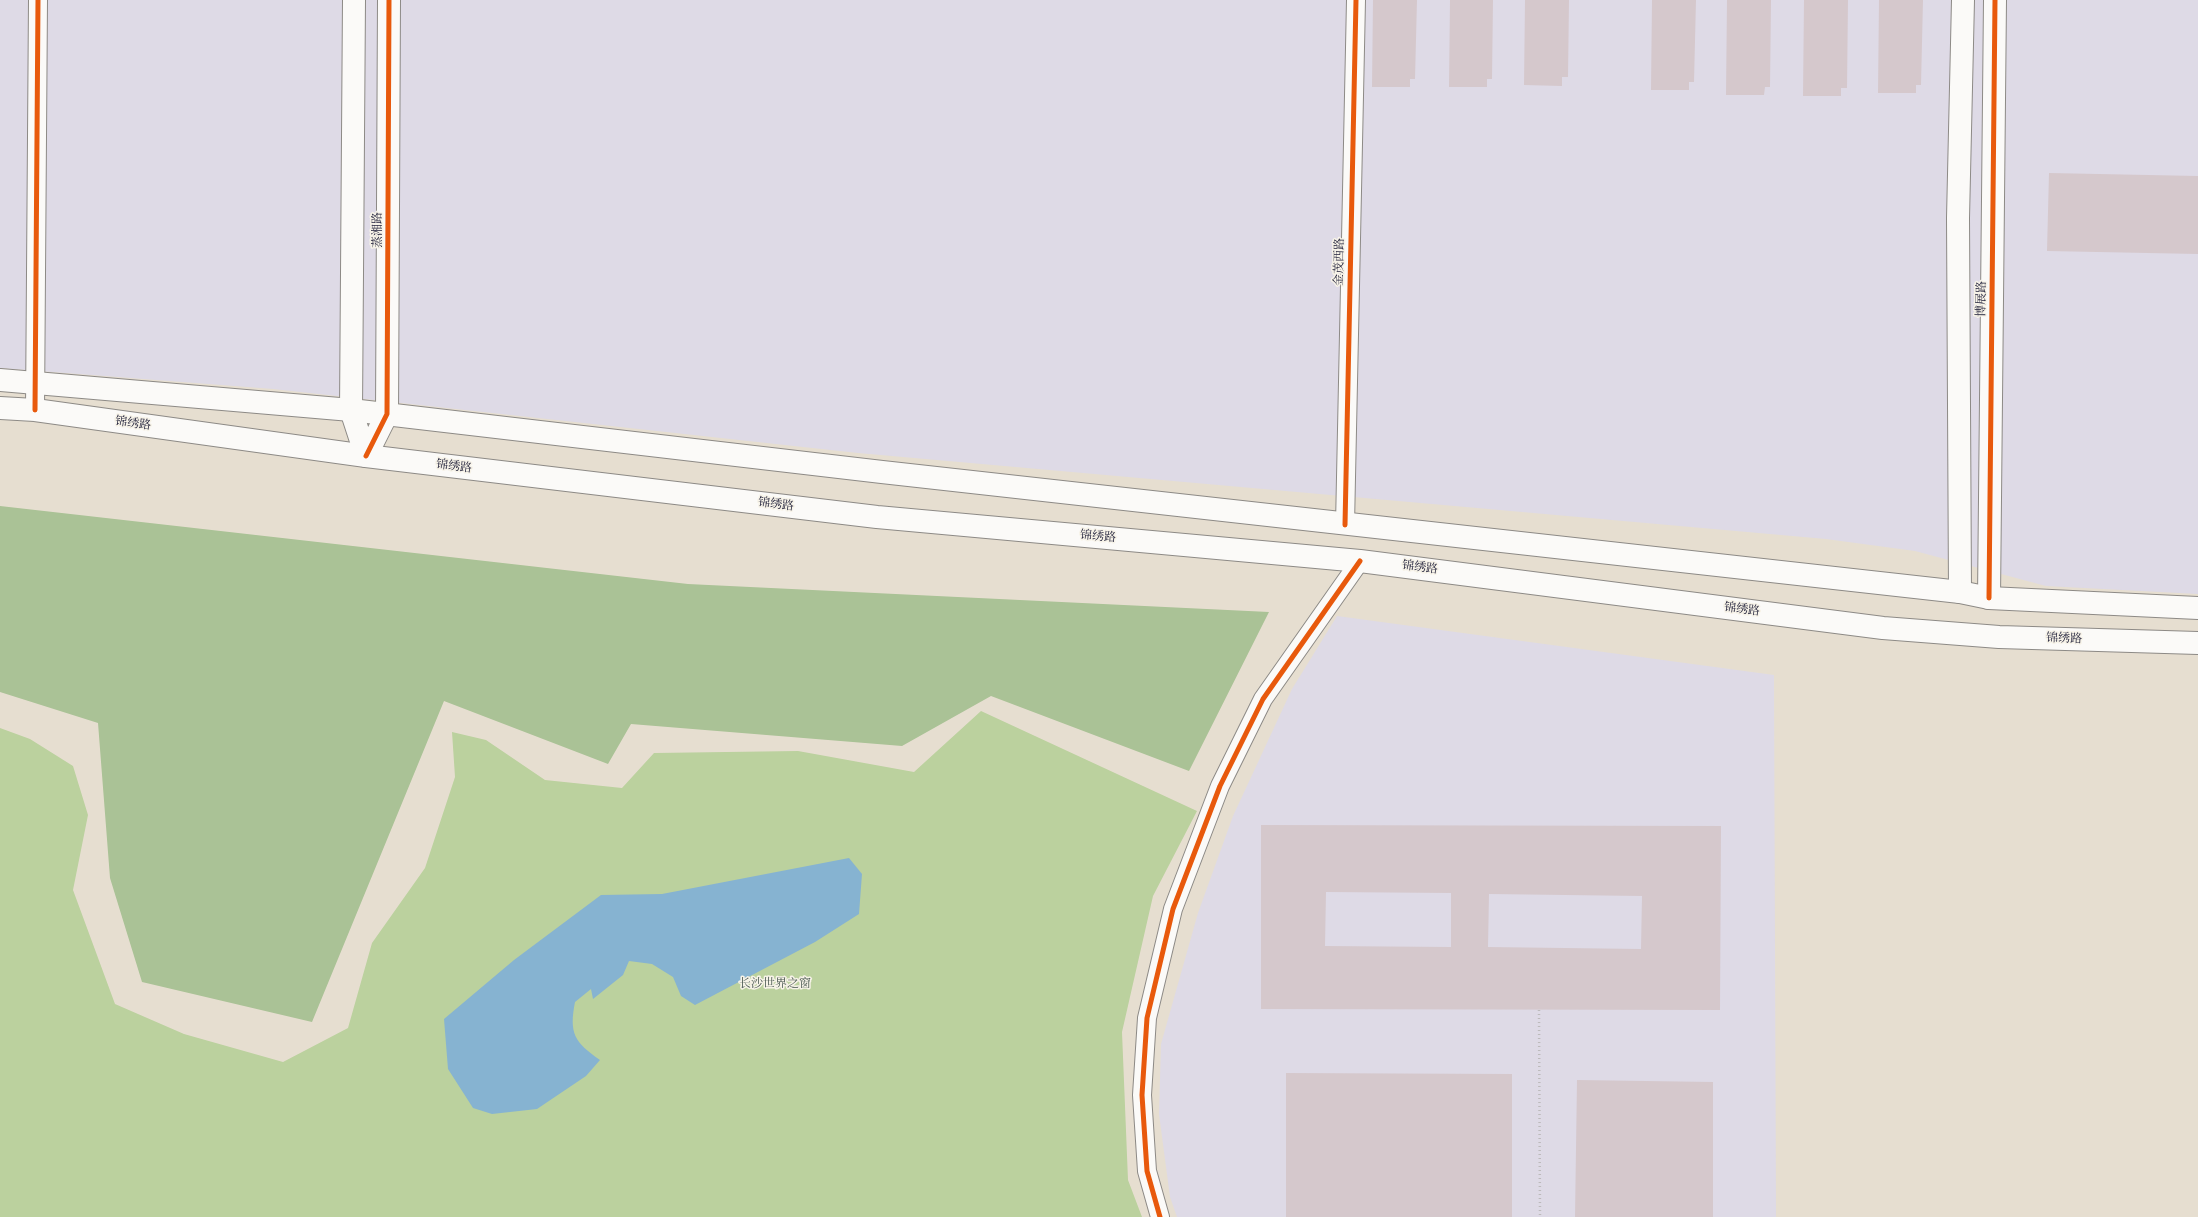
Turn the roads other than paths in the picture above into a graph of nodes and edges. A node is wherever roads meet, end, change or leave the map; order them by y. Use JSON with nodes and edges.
{"nodes":[{"id":1,"x":38,"y":0,"type":"edge"},
{"id":2,"x":354,"y":0,"type":"edge"},
{"id":3,"x":389,"y":0,"type":"edge"},
{"id":4,"x":1356,"y":0,"type":"edge"},
{"id":5,"x":1963,"y":0,"type":"edge"},
{"id":6,"x":1995,"y":0,"type":"edge"},
{"id":7,"x":0,"y":380,"type":"edge"},
{"id":8,"x":36,"y":383,"type":"junction"},
{"id":9,"x":0,"y":408,"type":"edge"},
{"id":10,"x":35,"y":410,"type":"junction"},
{"id":11,"x":351,"y":410,"type":"junction"},
{"id":12,"x":387,"y":414,"type":"junction"},
{"id":13,"x":366,"y":456,"type":"junction"},
{"id":14,"x":1345,"y":525,"type":"junction"},
{"id":15,"x":1360,"y":561,"type":"junction"},
{"id":16,"x":1960,"y":592,"type":"junction"},
{"id":17,"x":1989,"y":598,"type":"junction"},
{"id":18,"x":2198,"y":608,"type":"edge"},
{"id":19,"x":2198,"y":643,"type":"edge"},
{"id":20,"x":1160,"y":1217,"type":"edge"}],
"edges":[{"from":1,"to":8,"type":"street"},
{"from":2,"to":11,"type":"main road"},
{"from":3,"to":12,"type":"main road","name":"蒸湘路"},
{"from":4,"to":14,"type":"street","name":"金茂西路"},
{"from":5,"to":16,"type":"main road","name":"博展路"},
{"from":6,"to":17,"type":"main road","name":"博展路"},
{"from":7,"to":8,"type":"main road"},
{"from":8,"to":10,"type":"street"},
{"from":8,"to":11,"type":"main road"},
{"from":9,"to":10,"type":"main road","name":"锦绣路"},
{"from":10,"to":13,"type":"main road","name":"锦绣路"},
{"from":11,"to":12,"type":"main road"},
{"from":11,"to":13,"type":"main road"},
{"from":12,"to":13,"type":"main road","name":"蒸湘路"},
{"from":12,"to":14,"type":"main road"},
{"from":13,"to":15,"type":"main road","name":"锦绣路"},
{"from":14,"to":16,"type":"main road"},
{"from":15,"to":19,"type":"main road","name":"锦绣路"},
{"from":15,"to":20,"type":"street"},
{"from":16,"to":17,"type":"main road"},
{"from":17,"to":18,"type":"main road"}]}
